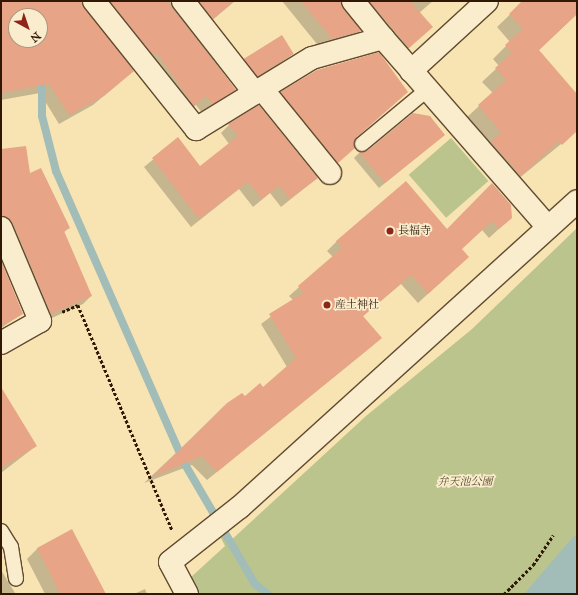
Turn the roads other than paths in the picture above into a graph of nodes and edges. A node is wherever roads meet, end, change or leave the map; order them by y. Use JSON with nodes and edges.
{"nodes":[{"id":1,"x":94,"y":1,"type":"edge"},
{"id":2,"x":183,"y":1,"type":"edge"},
{"id":3,"x":353,"y":1,"type":"edge"},
{"id":4,"x":488,"y":1,"type":"edge"},
{"id":5,"x":382,"y":38,"type":"junction"},
{"id":6,"x":410,"y":71,"type":"junction"},
{"id":7,"x":427,"y":90,"type":"junction"},
{"id":8,"x":258,"y":91,"type":"junction"},
{"id":9,"x":362,"y":144,"type":"dead end"},
{"id":10,"x":330,"y":173,"type":"dead end"},
{"id":11,"x":577,"y":201,"type":"edge"},
{"id":12,"x":548,"y":227,"type":"junction"},
{"id":13,"x":1,"y":228,"type":"edge"},
{"id":14,"x":1,"y":343,"type":"edge"},
{"id":15,"x":1,"y":531,"type":"edge"},
{"id":16,"x":16,"y":579,"type":"dead end"},
{"id":17,"x":187,"y":594,"type":"edge"}],
"edges":[{"from":1,"to":8,"type":"street"},
{"from":2,"to":8,"type":"street"},
{"from":3,"to":5,"type":"street"},
{"from":4,"to":6,"type":"street"},
{"from":5,"to":6,"type":"street"},
{"from":5,"to":8,"type":"street"},
{"from":6,"to":7,"type":"street"},
{"from":7,"to":9,"type":"lane"},
{"from":7,"to":12,"type":"street"},
{"from":8,"to":10,"type":"street"},
{"from":11,"to":12,"type":"street"},
{"from":12,"to":17,"type":"street"},
{"from":13,"to":14,"type":"street"},
{"from":15,"to":16,"type":"lane"}]}
